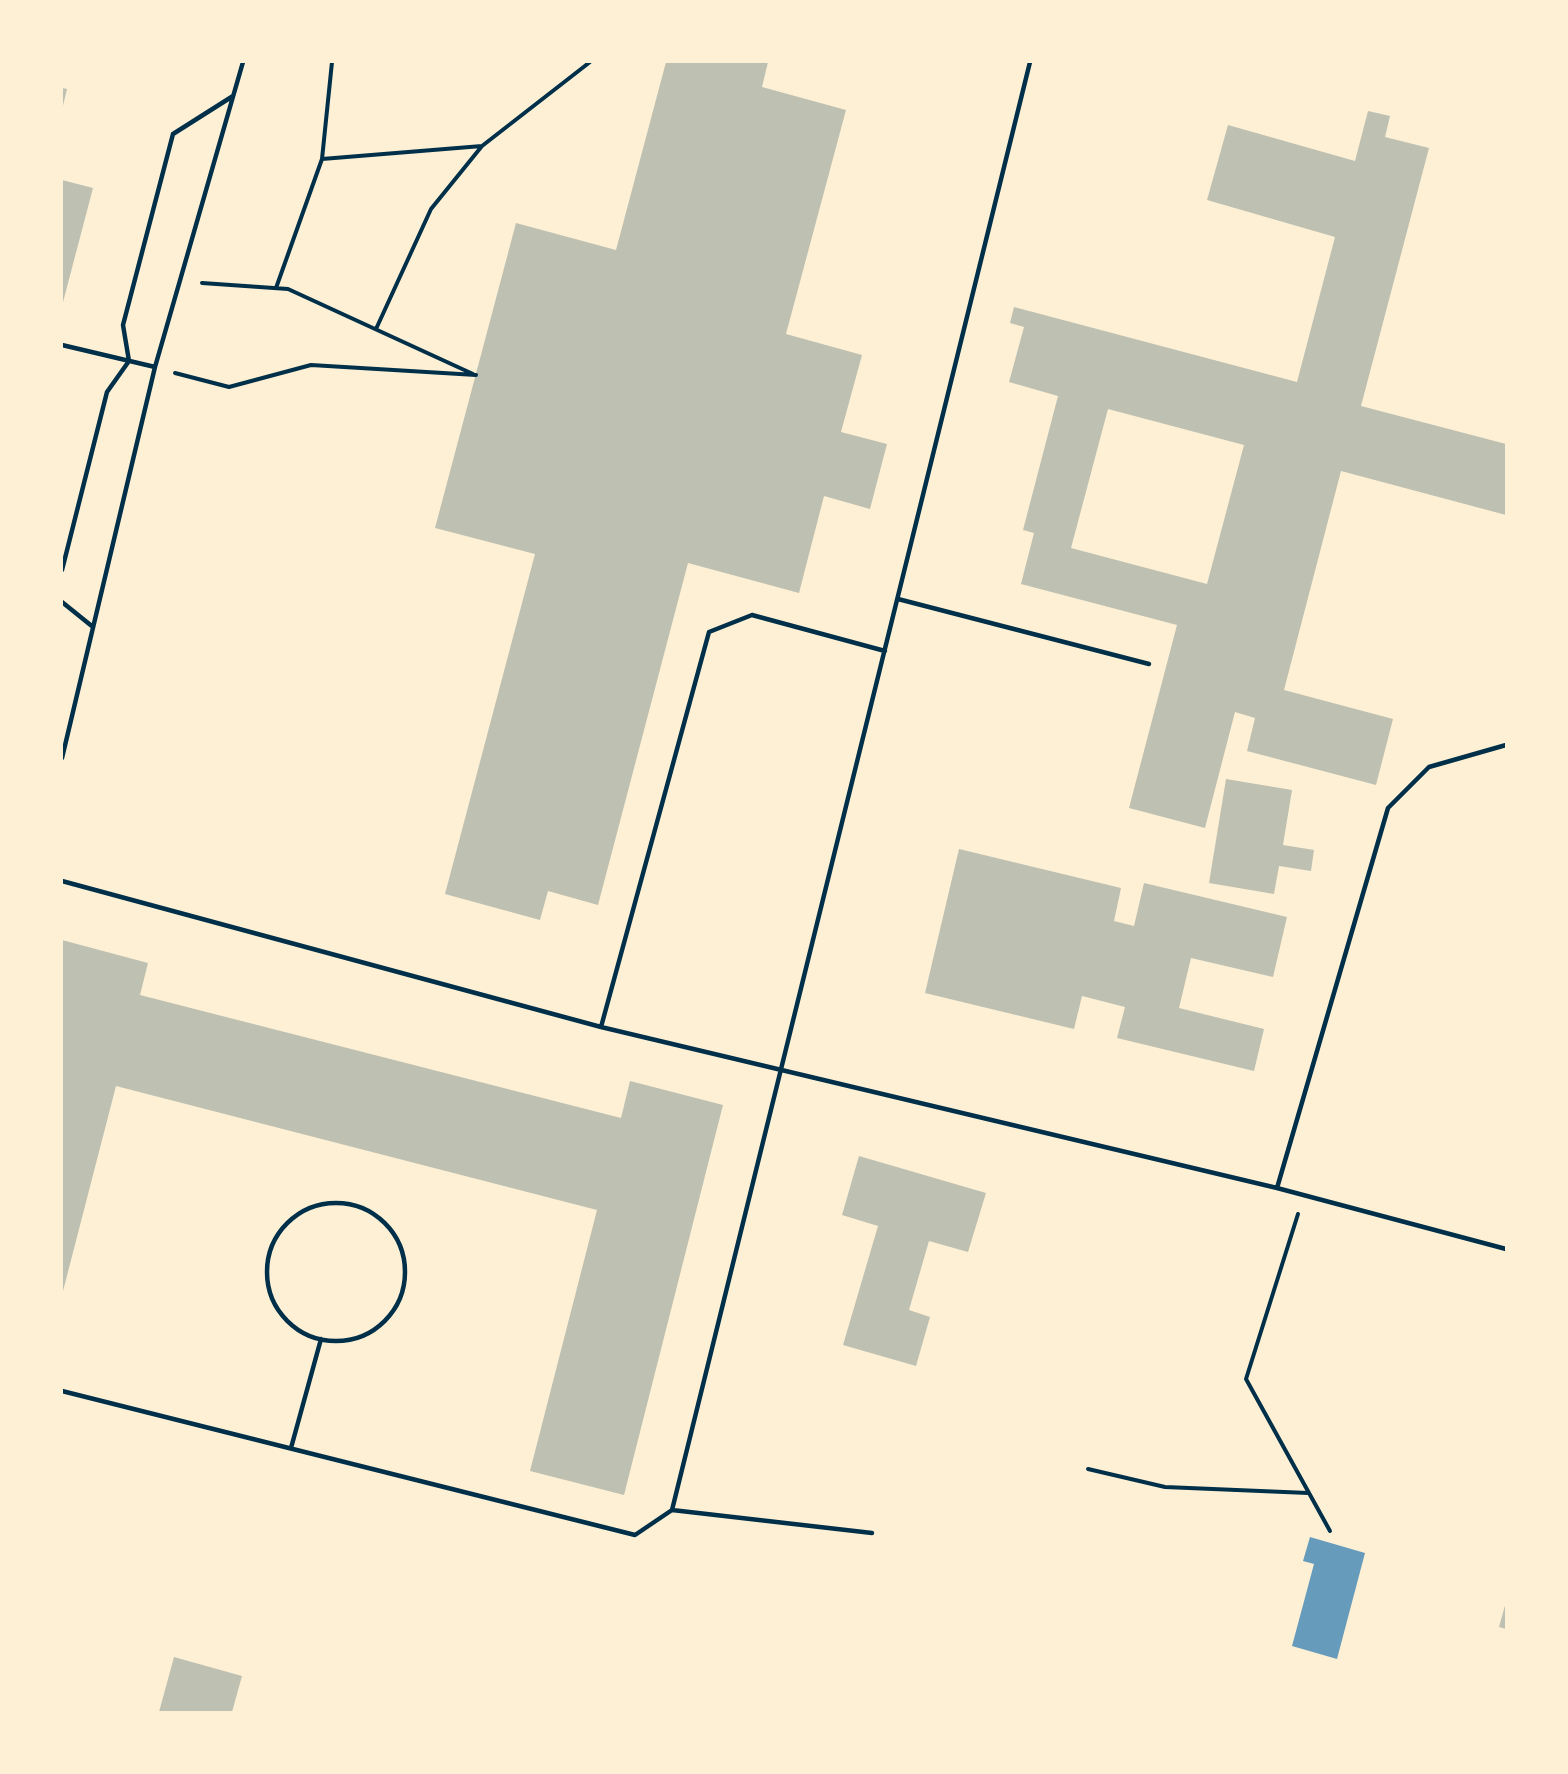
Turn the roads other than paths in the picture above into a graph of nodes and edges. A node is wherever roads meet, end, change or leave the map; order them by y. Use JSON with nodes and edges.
{"nodes":[{"id":1,"x":243,"y":62,"type":"edge"},
{"id":2,"x":1030,"y":62,"type":"edge"},
{"id":3,"x":233,"y":96,"type":"junction"},
{"id":4,"x":62,"y":345,"type":"edge"},
{"id":5,"x":129,"y":361,"type":"junction"},
{"id":6,"x":155,"y":367,"type":"junction"},
{"id":7,"x":62,"y":570,"type":"edge"},
{"id":8,"x":898,"y":599,"type":"junction"},
{"id":9,"x":62,"y":602,"type":"edge"},
{"id":10,"x":93,"y":627,"type":"junction"},
{"id":11,"x":885,"y":651,"type":"junction"},
{"id":12,"x":1149,"y":664,"type":"dead end"},
{"id":13,"x":1506,"y":745,"type":"edge"},
{"id":14,"x":62,"y":758,"type":"edge"},
{"id":15,"x":62,"y":881,"type":"edge"},
{"id":16,"x":601,"y":1028,"type":"junction"},
{"id":17,"x":782,"y":1072,"type":"junction"},
{"id":18,"x":1276,"y":1188,"type":"junction"},
{"id":19,"x":1506,"y":1249,"type":"edge"},
{"id":20,"x":321,"y":1339,"type":"junction"},
{"id":21,"x":62,"y":1391,"type":"edge"},
{"id":22,"x":291,"y":1448,"type":"junction"},
{"id":23,"x":672,"y":1510,"type":"junction"},
{"id":24,"x":872,"y":1533,"type":"dead end"}],
"edges":[{"from":1,"to":3,"type":"lane"},
{"from":2,"to":8,"type":"lane"},
{"from":3,"to":5,"type":"lane"},
{"from":3,"to":6,"type":"lane"},
{"from":4,"to":5,"type":"lane"},
{"from":5,"to":6,"type":"lane"},
{"from":5,"to":7,"type":"lane"},
{"from":6,"to":10,"type":"lane"},
{"from":8,"to":11,"type":"lane"},
{"from":8,"to":12,"type":"lane"},
{"from":9,"to":10,"type":"lane"},
{"from":10,"to":14,"type":"lane"},
{"from":11,"to":16,"type":"lane"},
{"from":11,"to":17,"type":"lane"},
{"from":13,"to":18,"type":"lane"},
{"from":15,"to":16,"type":"lane"},
{"from":16,"to":17,"type":"lane"},
{"from":17,"to":18,"type":"lane"},
{"from":17,"to":23,"type":"lane"},
{"from":18,"to":19,"type":"lane"},
{"from":20,"to":20,"type":"lane"},
{"from":20,"to":22,"type":"lane"},
{"from":21,"to":22,"type":"lane"},
{"from":22,"to":23,"type":"lane"},
{"from":23,"to":24,"type":"lane"}]}
